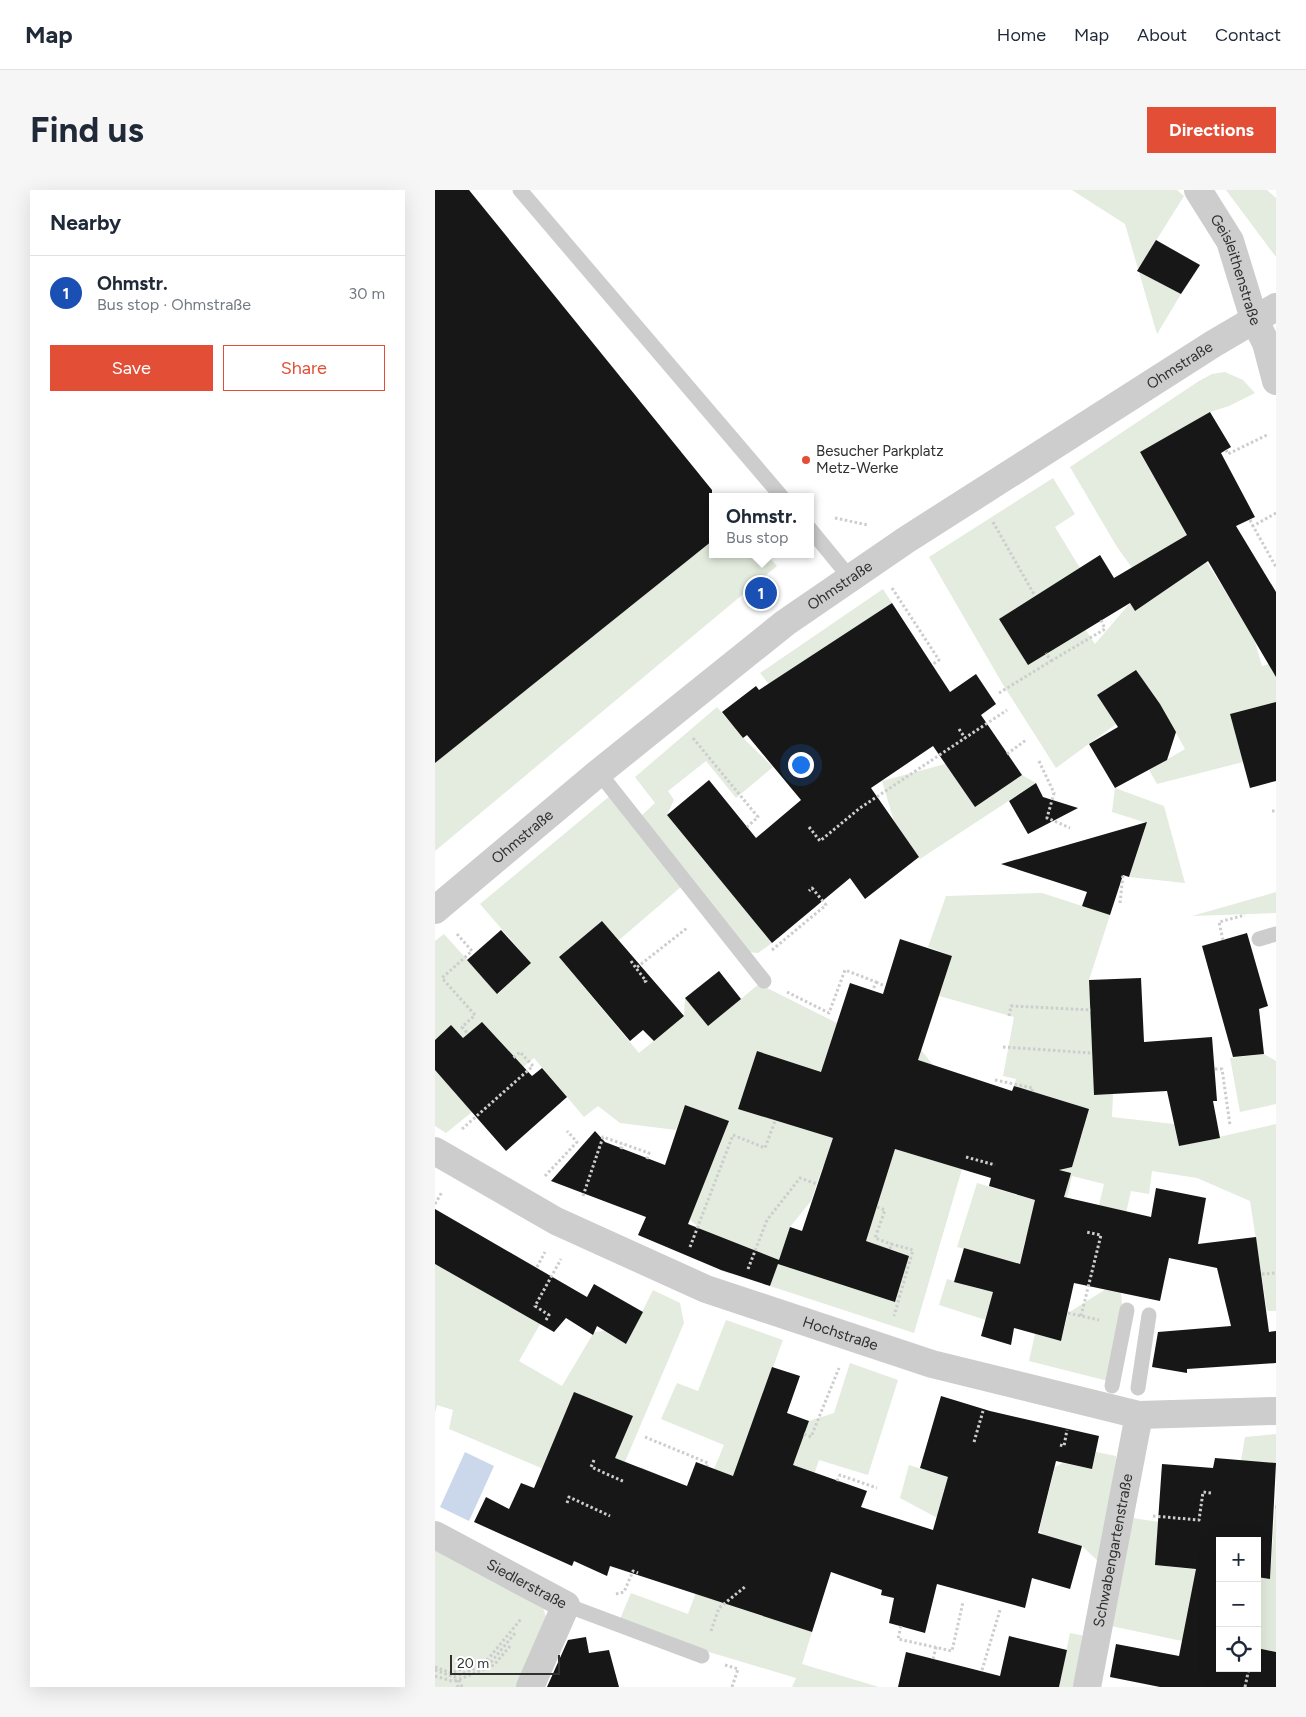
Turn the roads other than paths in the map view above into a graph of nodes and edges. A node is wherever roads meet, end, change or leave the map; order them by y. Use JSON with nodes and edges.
{"nodes":[{"id":1,"x":520,"y":190,"type":"edge"},
{"id":2,"x":1198,"y":190,"type":"edge"},
{"id":3,"x":1265,"y":313,"type":"edge"},
{"id":4,"x":1276,"y":381,"type":"edge"},
{"id":5,"x":779,"y":493,"type":"edge"},
{"id":6,"x":814,"y":534,"type":"edge"},
{"id":7,"x":851,"y":579,"type":"junction"},
{"id":8,"x":597,"y":774,"type":"junction"},
{"id":9,"x":435,"y":910,"type":"edge"},
{"id":10,"x":1276,"y":934,"type":"edge"},
{"id":11,"x":1259,"y":938,"type":"dead end"},
{"id":12,"x":763,"y":981,"type":"road end"},
{"id":13,"x":435,"y":1151,"type":"edge"},
{"id":14,"x":1127,"y":1310,"type":"dead end"},
{"id":15,"x":1149,"y":1315,"type":"dead end"},
{"id":16,"x":1112,"y":1386,"type":"dead end"},
{"id":17,"x":1138,"y":1402,"type":"junction"},
{"id":18,"x":1276,"y":1411,"type":"edge"},
{"id":19,"x":435,"y":1535,"type":"edge"},
{"id":20,"x":566,"y":1605,"type":"junction"},
{"id":21,"x":702,"y":1656,"type":"road end"},
{"id":22,"x":530,"y":1687,"type":"edge"},
{"id":23,"x":1087,"y":1687,"type":"edge"}],
"edges":[{"from":1,"to":5,"type":"lane"},
{"from":2,"to":3,"type":"street","name":"Geisleithenstraße"},
{"from":3,"to":4,"type":"street","name":"Geisleithenstraße"},
{"from":3,"to":7,"type":"street","name":"Ohmstraße"},
{"from":6,"to":7,"type":"lane"},
{"from":7,"to":8,"type":"street","name":"Ohmstraße"},
{"from":8,"to":9,"type":"street","name":"Ohmstraße"},
{"from":8,"to":12,"type":"lane"},
{"from":10,"to":11,"type":"lane"},
{"from":13,"to":17,"type":"street","name":"Hochstraße"},
{"from":14,"to":16,"type":"lane"},
{"from":15,"to":17,"type":"lane"},
{"from":17,"to":18,"type":"street","name":"Hochstraße"},
{"from":17,"to":23,"type":"street","name":"Schwabengartenstraße"},
{"from":19,"to":20,"type":"street","name":"Siedlerstraße"},
{"from":20,"to":21,"type":"lane"},
{"from":20,"to":22,"type":"street","name":"Siedlerstraße"}]}
